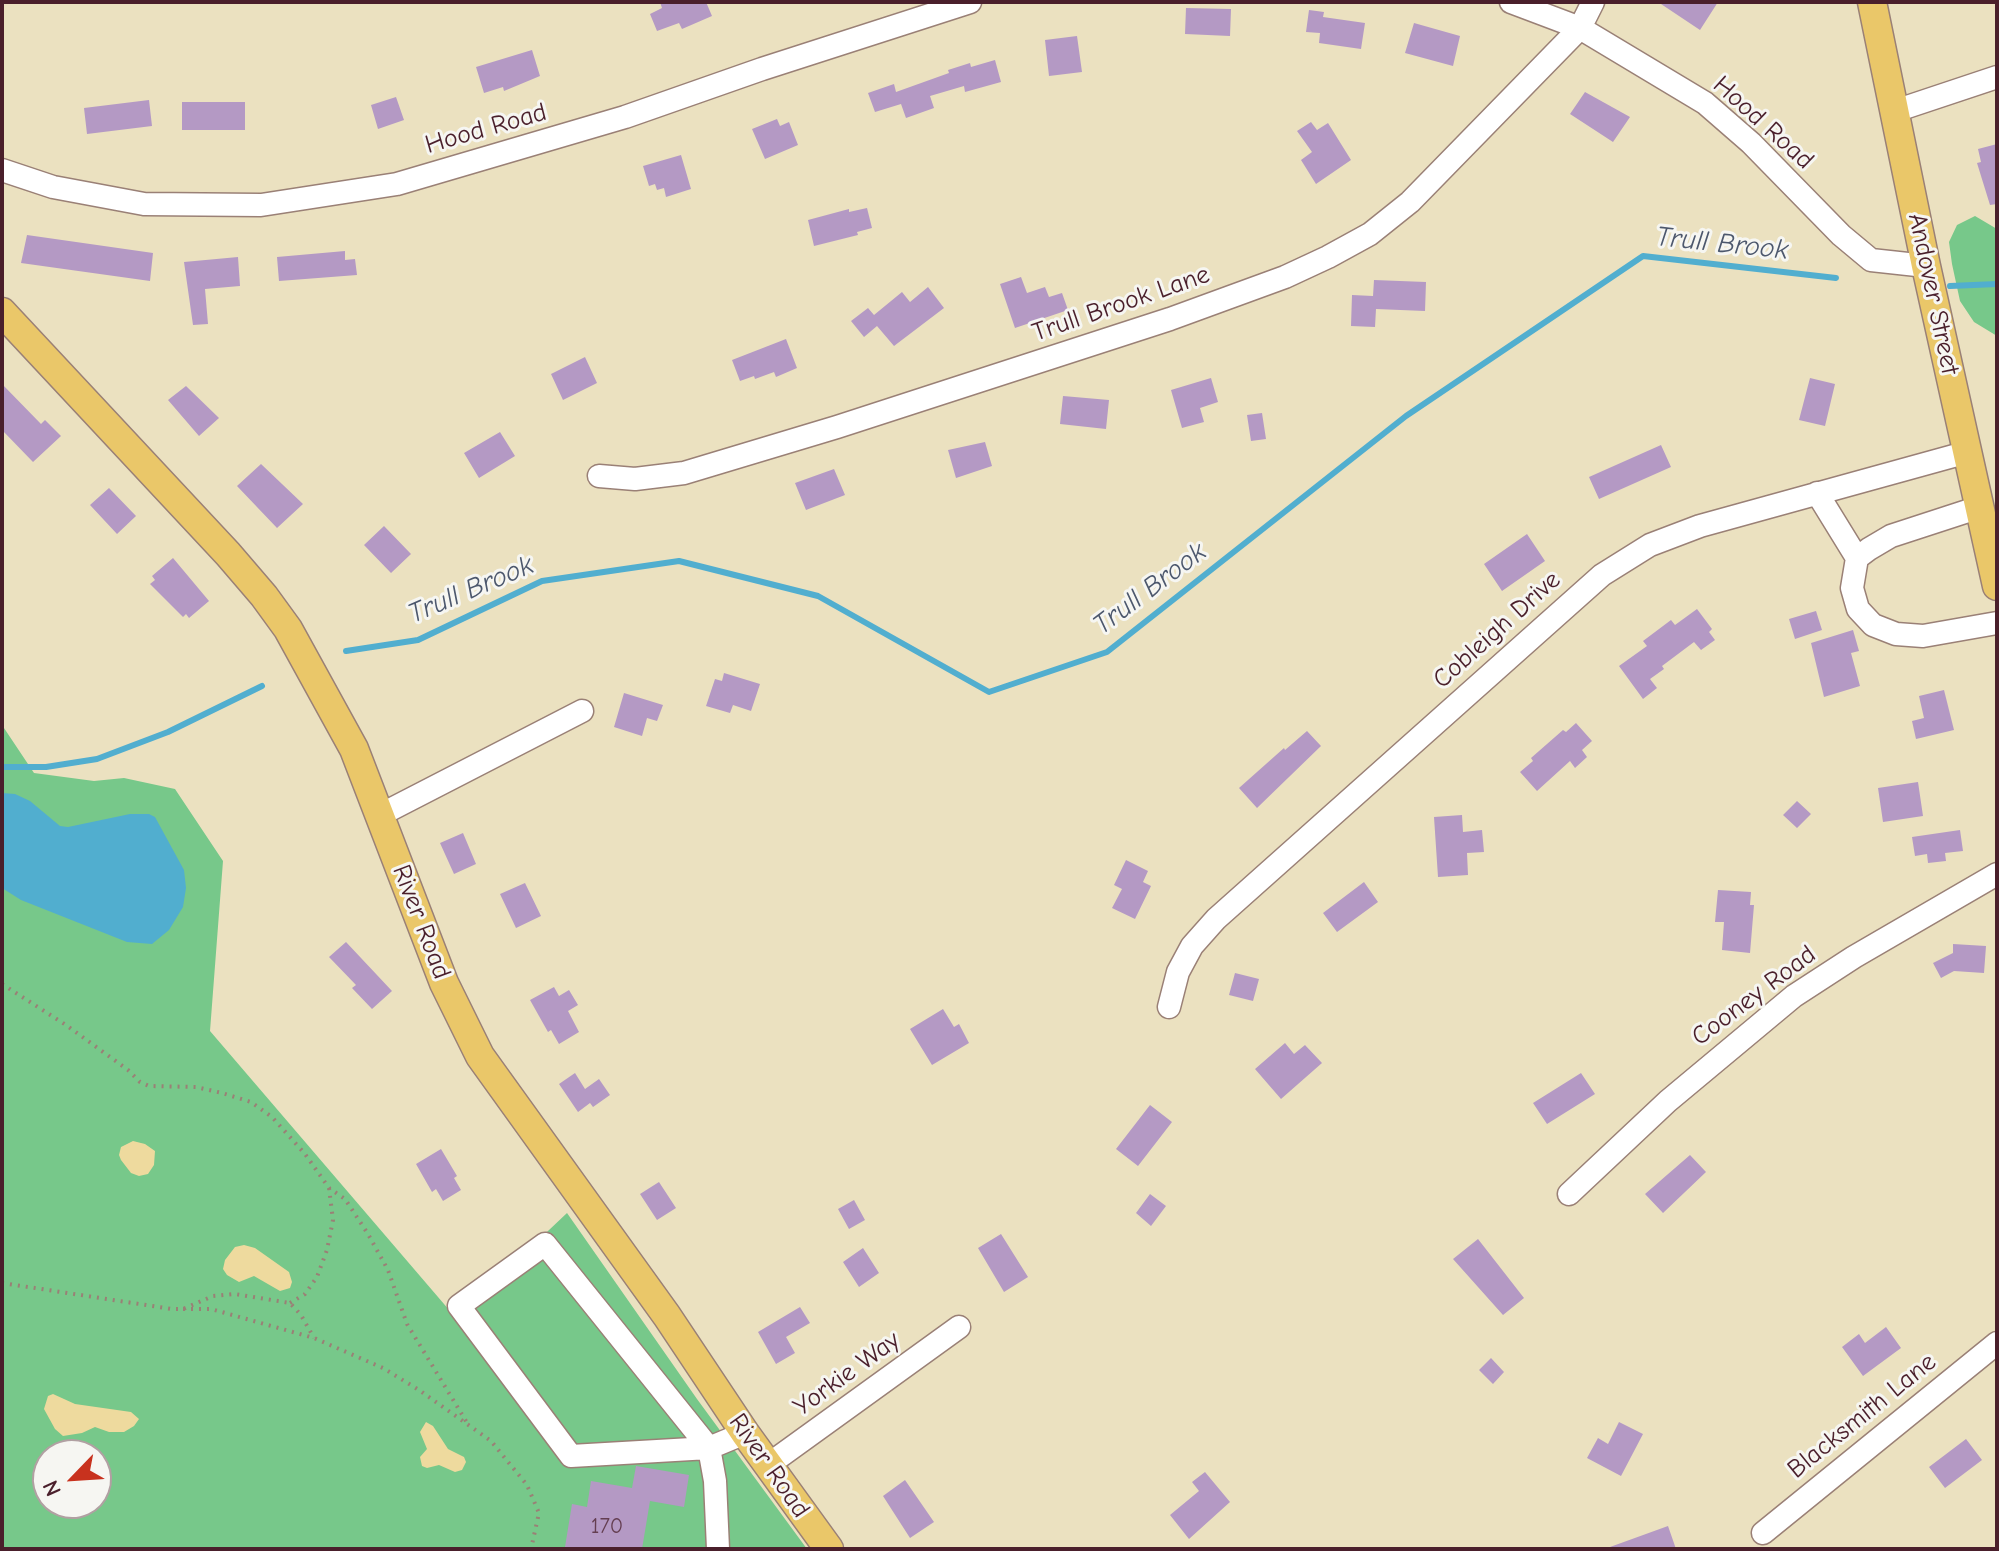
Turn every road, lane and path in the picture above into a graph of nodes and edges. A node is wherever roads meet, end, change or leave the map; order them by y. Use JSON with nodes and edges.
{"nodes":[{"id":1,"x":970,"y":2,"type":"edge"},
{"id":2,"x":1511,"y":2,"type":"edge"},
{"id":3,"x":1593,"y":2,"type":"edge"},
{"id":4,"x":1872,"y":2,"type":"edge"},
{"id":5,"x":1580,"y":28,"type":"junction"},
{"id":6,"x":1997,"y":77,"type":"edge"},
{"id":7,"x":1895,"y":111,"type":"junction"},
{"id":8,"x":2,"y":170,"type":"edge"},
{"id":9,"x":1926,"y":266,"type":"junction"},
{"id":10,"x":2,"y":312,"type":"edge"},
{"id":11,"x":1968,"y":452,"type":"junction"},
{"id":12,"x":599,"y":476,"type":"dead end"},
{"id":13,"x":1817,"y":493,"type":"junction"},
{"id":14,"x":1980,"y":507,"type":"junction"},
{"id":15,"x":1857,"y":558,"type":"junction"},
{"id":16,"x":1997,"y":586,"type":"edge"},
{"id":17,"x":1997,"y":623,"type":"edge"},
{"id":18,"x":582,"y":711,"type":"dead end"},
{"id":19,"x":380,"y":815,"type":"junction"},
{"id":20,"x":1997,"y":874,"type":"edge"},
{"id":21,"x":2,"y":984,"type":"edge"},
{"id":22,"x":1169,"y":1007,"type":"dead end"},
{"id":23,"x":329,"y":1188,"type":"junction"},
{"id":24,"x":1569,"y":1194,"type":"dead end"},
{"id":25,"x":2,"y":1283,"type":"edge"},
{"id":26,"x":290,"y":1303,"type":"junction"},
{"id":27,"x":183,"y":1309,"type":"junction"},
{"id":28,"x":959,"y":1327,"type":"dead end"},
{"id":29,"x":314,"y":1338,"type":"junction"},
{"id":30,"x":1997,"y":1343,"type":"edge"},
{"id":31,"x":469,"y":1426,"type":"junction"},
{"id":32,"x":745,"y":1433,"type":"junction"},
{"id":33,"x":709,"y":1448,"type":"junction"},
{"id":34,"x":768,"y":1465,"type":"junction"},
{"id":35,"x":1763,"y":1533,"type":"dead end"},
{"id":36,"x":531,"y":1549,"type":"edge"},
{"id":37,"x":718,"y":1549,"type":"edge"},
{"id":38,"x":829,"y":1549,"type":"edge"}],
"edges":[{"from":1,"to":8,"type":"street","name":"Hood Road"},
{"from":2,"to":5,"type":"street","name":"Hood Road"},
{"from":3,"to":5,"type":"street","name":"Trull Brook Lane"},
{"from":4,"to":7,"type":"main road","name":"Andover Street"},
{"from":5,"to":9,"type":"street","name":"Hood Road"},
{"from":5,"to":12,"type":"street","name":"Trull Brook Lane"},
{"from":6,"to":7,"type":"street"},
{"from":7,"to":9,"type":"main road","name":"Andover Street"},
{"from":9,"to":11,"type":"main road","name":"Andover Street"},
{"from":10,"to":19,"type":"main road","name":"River Road"},
{"from":11,"to":13,"type":"street","name":"Cobleigh Drive"},
{"from":11,"to":14,"type":"main road","name":"Andover Street"},
{"from":13,"to":15,"type":"street"},
{"from":13,"to":22,"type":"street","name":"Cobleigh Drive"},
{"from":14,"to":15,"type":"street"},
{"from":14,"to":16,"type":"main road","name":"Andover Street"},
{"from":15,"to":17,"type":"street"},
{"from":18,"to":19,"type":"street"},
{"from":19,"to":32,"type":"main road","name":"River Road"},
{"from":20,"to":24,"type":"street","name":"Cooney Road"},
{"from":21,"to":23,"type":"path"},
{"from":23,"to":26,"type":"path"},
{"from":23,"to":31,"type":"path"},
{"from":25,"to":27,"type":"path"},
{"from":26,"to":27,"type":"path"},
{"from":26,"to":29,"type":"path"},
{"from":27,"to":29,"type":"path"},
{"from":28,"to":34,"type":"street","name":"Yorkie Way"},
{"from":29,"to":31,"type":"path"},
{"from":30,"to":35,"type":"street","name":"Blacksmith Lane"},
{"from":31,"to":36,"type":"path"},
{"from":32,"to":33,"type":"street"},
{"from":32,"to":34,"type":"main road","name":"River Road"},
{"from":33,"to":33,"type":"street"},
{"from":33,"to":37,"type":"street"},
{"from":34,"to":38,"type":"main road","name":"River Road"}]}
